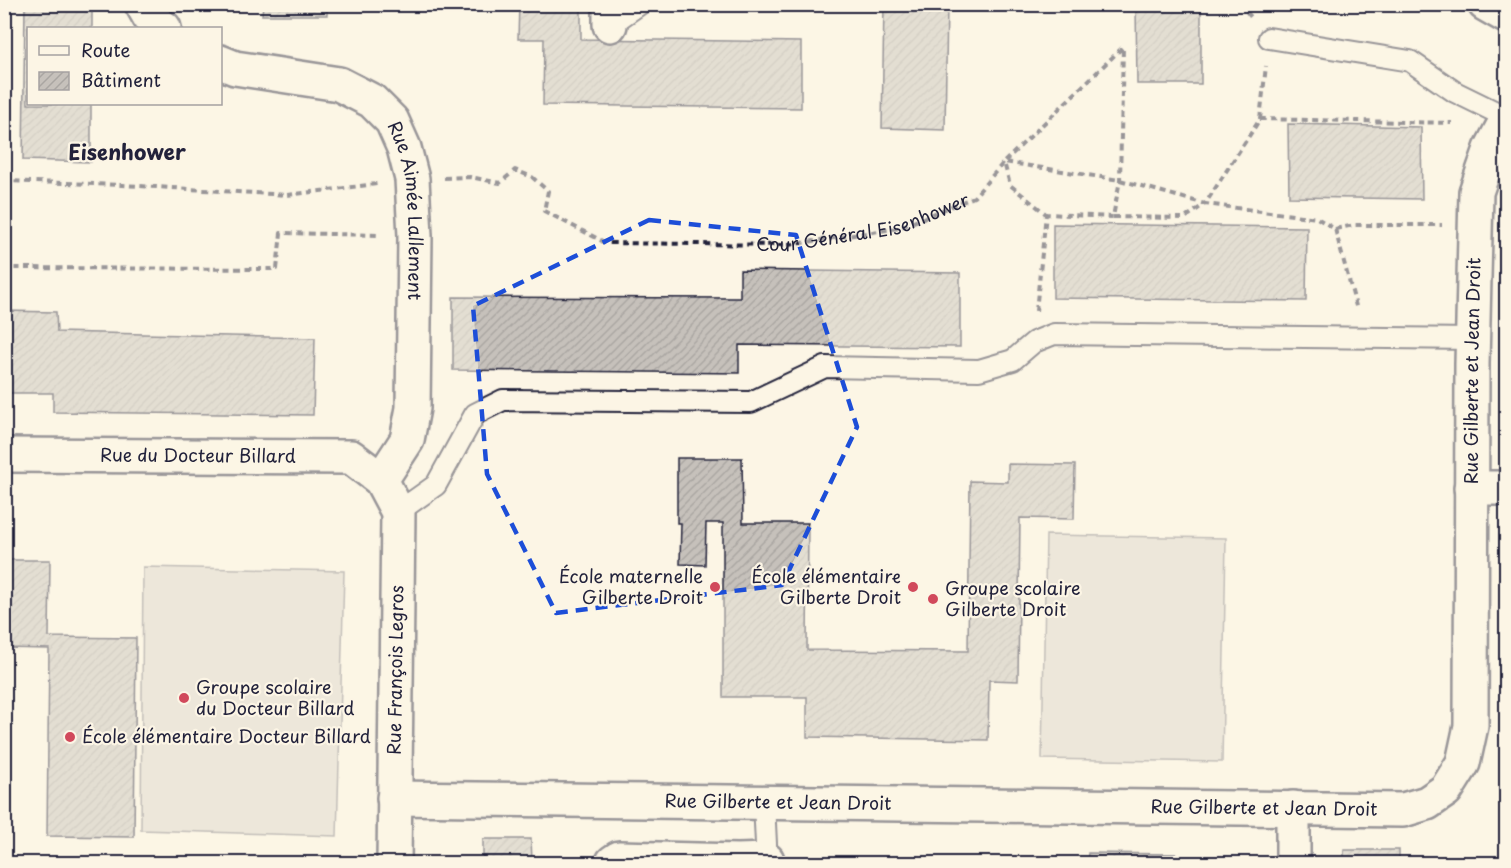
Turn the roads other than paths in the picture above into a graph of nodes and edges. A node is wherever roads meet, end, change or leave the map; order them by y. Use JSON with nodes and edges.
{"nodes":[{"id":1,"x":142,"y":4,"type":"edge"},
{"id":2,"x":640,"y":4,"type":"edge"},
{"id":3,"x":1485,"y":4,"type":"edge"},
{"id":4,"x":610,"y":15,"type":"edge"},
{"id":5,"x":1506,"y":16,"type":"edge"},
{"id":6,"x":163,"y":27,"type":"edge"},
{"id":7,"x":1269,"y":38,"type":"dead end"},
{"id":8,"x":222,"y":63,"type":"edge"},
{"id":9,"x":1506,"y":121,"type":"edge"},
{"id":10,"x":1472,"y":339,"type":"junction"},
{"id":11,"x":4,"y":455,"type":"edge"},
{"id":12,"x":381,"y":480,"type":"junction"},
{"id":13,"x":1471,"y":488,"type":"junction"},
{"id":14,"x":1506,"y":488,"type":"edge"},
{"id":15,"x":398,"y":512,"type":"junction"},
{"id":16,"x":394,"y":798,"type":"junction"},
{"id":17,"x":764,"y":803,"type":"junction"},
{"id":18,"x":1293,"y":808,"type":"junction"},
{"id":19,"x":767,"y":862,"type":"edge"},
{"id":20,"x":394,"y":864,"type":"edge"},
{"id":21,"x":614,"y":864,"type":"edge"},
{"id":22,"x":1293,"y":864,"type":"edge"}],
"edges":[{"from":1,"to":6,"type":"street"},
{"from":2,"to":4,"type":"lane"},
{"from":3,"to":5,"type":"street"},
{"from":7,"to":9,"type":"lane"},
{"from":8,"to":12,"type":"street","name":"Rue Aimée Lallement"},
{"from":9,"to":10,"type":"street","name":"Rue Gilberte et Jean Droit"},
{"from":10,"to":13,"type":"street","name":"Rue Gilberte et Jean Droit"},
{"from":10,"to":15,"type":"lane"},
{"from":11,"to":12,"type":"street","name":"Rue du Docteur Billard"},
{"from":12,"to":15,"type":"street","name":"Rue François Legros"},
{"from":13,"to":14,"type":"street"},
{"from":13,"to":18,"type":"street","name":"Rue Gilberte et Jean Droit"},
{"from":15,"to":16,"type":"street","name":"Rue François Legros"},
{"from":16,"to":17,"type":"street","name":"Rue Gilberte et Jean Droit"},
{"from":16,"to":20,"type":"street","name":"Rue François Legros"},
{"from":17,"to":18,"type":"street","name":"Rue Gilberte et Jean Droit"},
{"from":17,"to":19,"type":"lane"},
{"from":18,"to":22,"type":"street"},
{"from":19,"to":21,"type":"street"}]}
